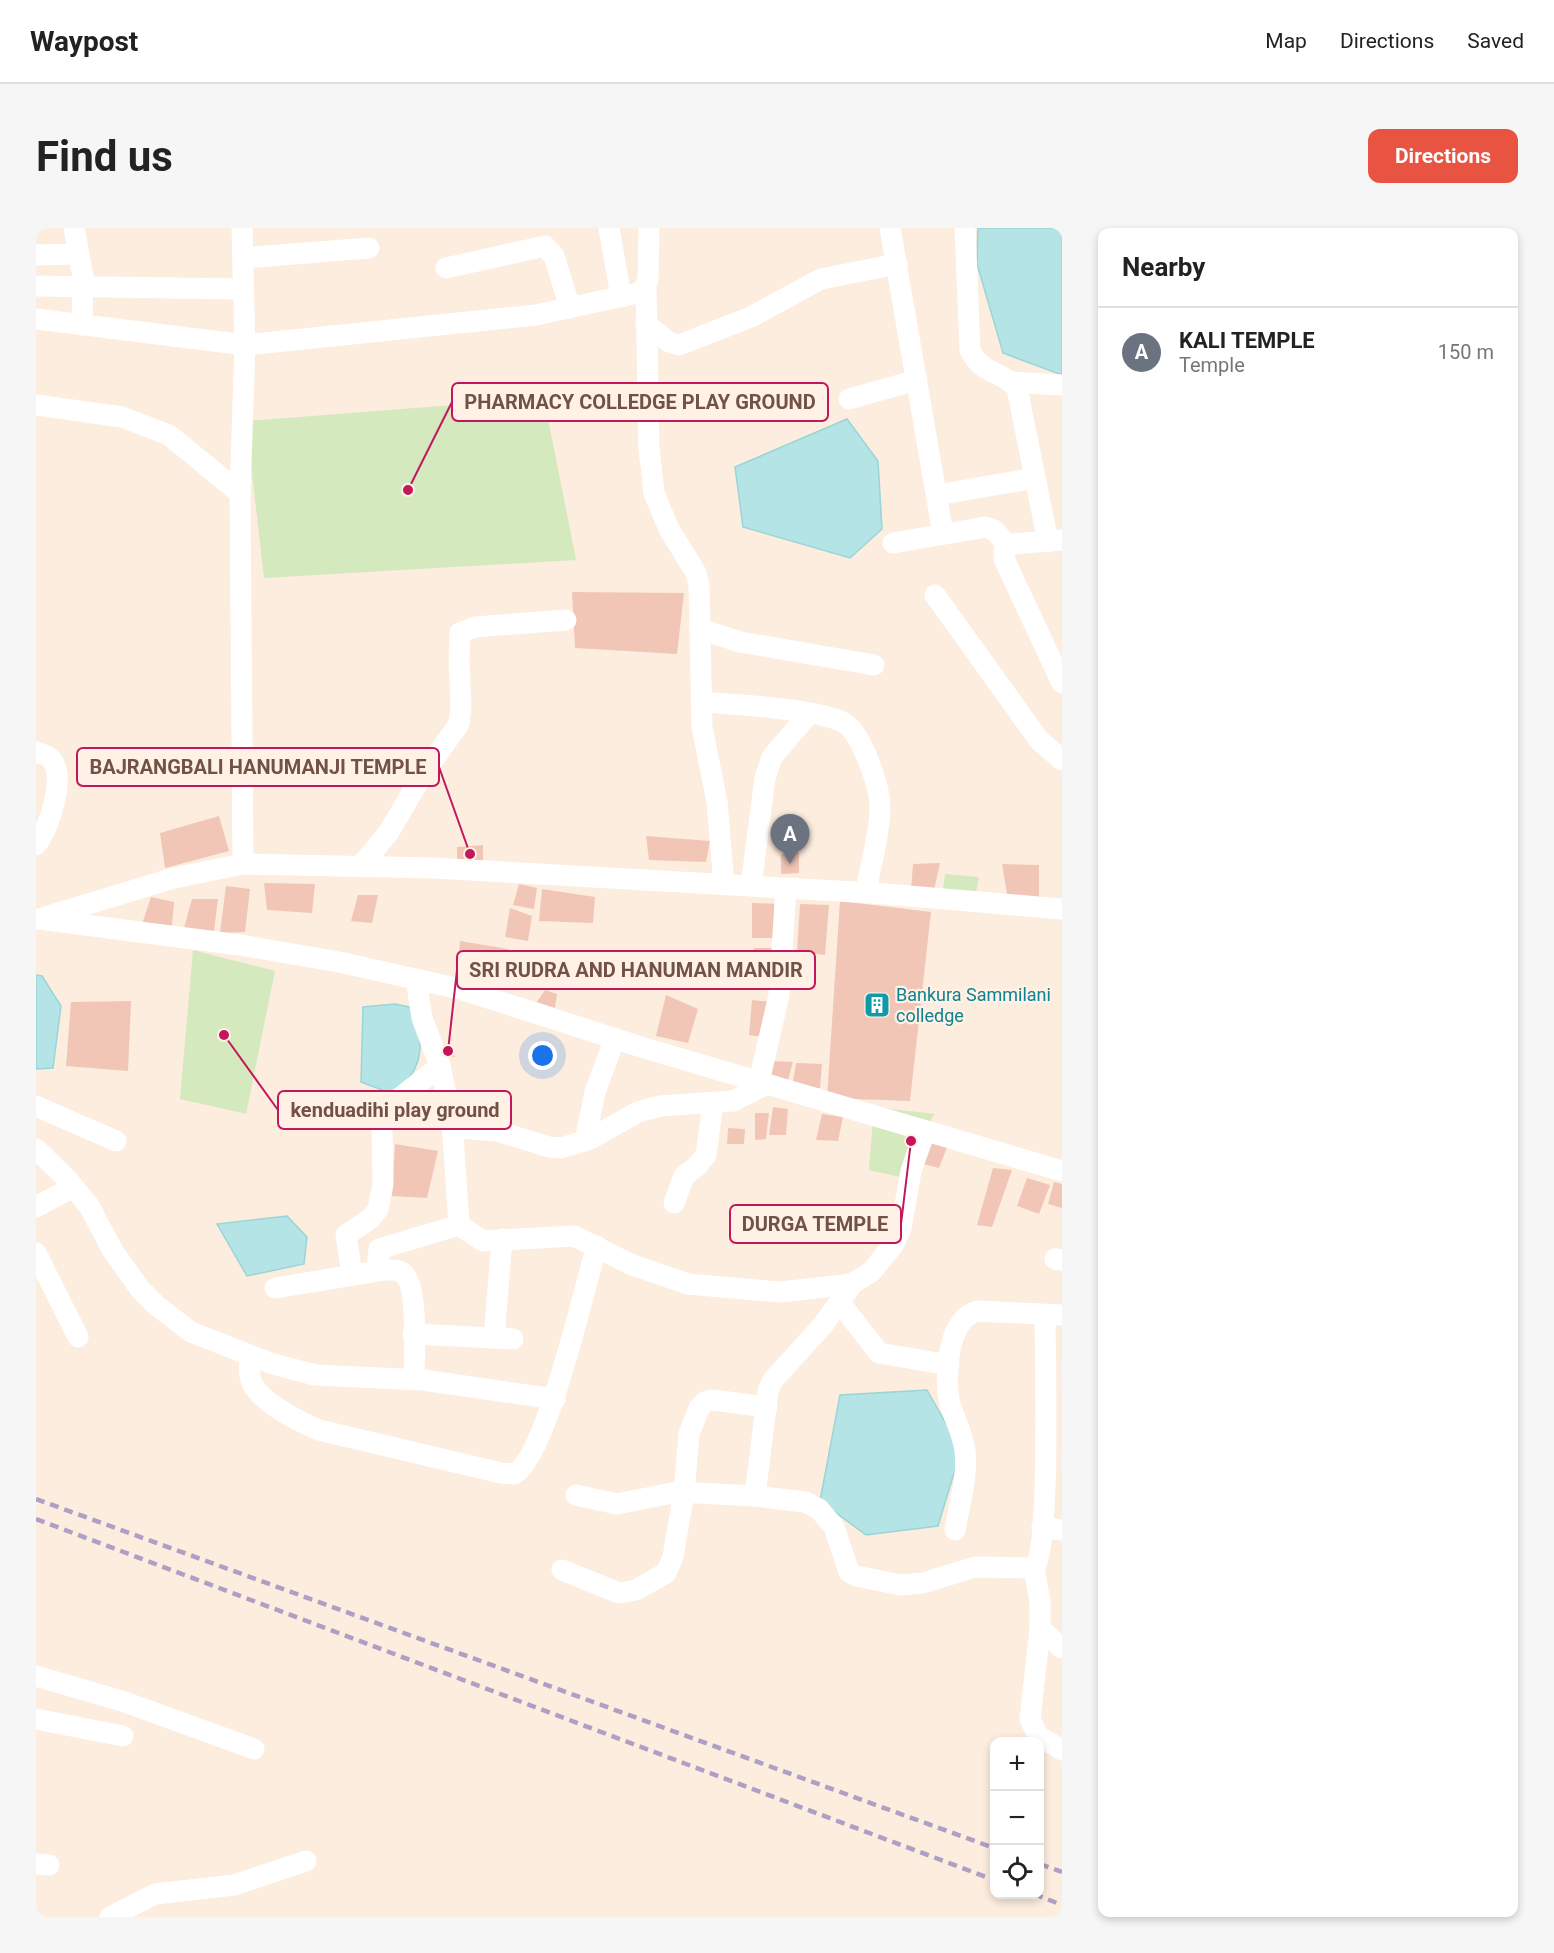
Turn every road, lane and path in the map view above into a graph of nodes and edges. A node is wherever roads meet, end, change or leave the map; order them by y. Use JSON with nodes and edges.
{"nodes":[{"id":1,"x":74,"y":228,"type":"edge"},
{"id":2,"x":242,"y":228,"type":"edge"},
{"id":3,"x":609,"y":228,"type":"edge"},
{"id":4,"x":649,"y":228,"type":"edge"},
{"id":5,"x":890,"y":228,"type":"edge"},
{"id":6,"x":965,"y":228,"type":"edge"},
{"id":7,"x":369,"y":248,"type":"dead end"},
{"id":8,"x":78,"y":254,"type":"junction"},
{"id":9,"x":36,"y":255,"type":"edge"},
{"id":10,"x":243,"y":258,"type":"junction"},
{"id":11,"x":897,"y":264,"type":"junction"},
{"id":12,"x":446,"y":268,"type":"dead end"},
{"id":13,"x":36,"y":286,"type":"edge"},
{"id":14,"x":646,"y":288,"type":"junction"},
{"id":15,"x":82,"y":289,"type":"junction"},
{"id":16,"x":243,"y":289,"type":"junction"},
{"id":17,"x":621,"y":297,"type":"junction"},
{"id":18,"x":570,"y":308,"type":"junction"},
{"id":19,"x":36,"y":320,"type":"edge"},
{"id":20,"x":646,"y":324,"type":"junction"},
{"id":21,"x":82,"y":325,"type":"junction"},
{"id":22,"x":245,"y":345,"type":"junction"},
{"id":23,"x":917,"y":381,"type":"junction"},
{"id":24,"x":1012,"y":382,"type":"junction"},
{"id":25,"x":1062,"y":385,"type":"edge"},
{"id":26,"x":849,"y":399,"type":"dead end"},
{"id":27,"x":36,"y":405,"type":"edge"},
{"id":28,"x":1035,"y":478,"type":"junction"},
{"id":29,"x":240,"y":494,"type":"junction"},
{"id":30,"x":937,"y":495,"type":"junction"},
{"id":31,"x":943,"y":534,"type":"junction"},
{"id":32,"x":1055,"y":541,"type":"edge"},
{"id":33,"x":893,"y":543,"type":"dead end"},
{"id":34,"x":1008,"y":546,"type":"junction"},
{"id":35,"x":934,"y":595,"type":"dead end"},
{"id":36,"x":566,"y":620,"type":"dead end"},
{"id":37,"x":700,"y":629,"type":"junction"},
{"id":38,"x":874,"y":665,"type":"dead end"},
{"id":39,"x":1062,"y":683,"type":"edge"},
{"id":40,"x":701,"y":702,"type":"junction"},
{"id":41,"x":808,"y":715,"type":"junction"},
{"id":42,"x":36,"y":752,"type":"edge"},
{"id":43,"x":1062,"y":760,"type":"edge"},
{"id":44,"x":36,"y":844,"type":"edge"},
{"id":45,"x":243,"y":864,"type":"junction"},
{"id":46,"x":360,"y":867,"type":"junction"},
{"id":47,"x":724,"y":885,"type":"junction"},
{"id":48,"x":751,"y":886,"type":"junction"},
{"id":49,"x":786,"y":888,"type":"junction"},
{"id":50,"x":866,"y":892,"type":"junction"},
{"id":51,"x":1062,"y":909,"type":"edge"},
{"id":52,"x":37,"y":920,"type":"edge"},
{"id":53,"x":416,"y":979,"type":"junction"},
{"id":54,"x":615,"y":1038,"type":"junction"},
{"id":55,"x":440,"y":1066,"type":"junction"},
{"id":56,"x":763,"y":1083,"type":"junction"},
{"id":57,"x":713,"y":1103,"type":"junction"},
{"id":58,"x":36,"y":1106,"type":"edge"},
{"id":59,"x":452,"y":1121,"type":"junction"},
{"id":60,"x":926,"y":1131,"type":"junction"},
{"id":61,"x":116,"y":1141,"type":"dead end"},
{"id":62,"x":585,"y":1141,"type":"junction"},
{"id":63,"x":36,"y":1149,"type":"edge"},
{"id":64,"x":1062,"y":1171,"type":"edge"},
{"id":65,"x":73,"y":1187,"type":"junction"},
{"id":66,"x":674,"y":1203,"type":"dead end"},
{"id":67,"x":36,"y":1207,"type":"edge"},
{"id":68,"x":459,"y":1225,"type":"junction"},
{"id":69,"x":502,"y":1239,"type":"junction"},
{"id":70,"x":597,"y":1246,"type":"junction"},
{"id":71,"x":36,"y":1253,"type":"edge"},
{"id":72,"x":376,"y":1271,"type":"junction"},
{"id":73,"x":352,"y":1275,"type":"junction"},
{"id":74,"x":853,"y":1282,"type":"junction"},
{"id":75,"x":275,"y":1288,"type":"dead end"},
{"id":76,"x":840,"y":1303,"type":"junction"},
{"id":77,"x":1053,"y":1315,"type":"edge"},
{"id":78,"x":413,"y":1334,"type":"junction"},
{"id":79,"x":78,"y":1337,"type":"dead end"},
{"id":80,"x":250,"y":1356,"type":"junction"},
{"id":81,"x":949,"y":1365,"type":"junction"},
{"id":82,"x":414,"y":1380,"type":"junction"},
{"id":83,"x":555,"y":1399,"type":"junction"},
{"id":84,"x":766,"y":1407,"type":"junction"},
{"id":85,"x":1054,"y":1409,"type":"edge"},
{"id":86,"x":684,"y":1492,"type":"junction"},
{"id":87,"x":576,"y":1495,"type":"dead end"},
{"id":88,"x":755,"y":1496,"type":"junction"},
{"id":89,"x":1052,"y":1528,"type":"edge"},
{"id":90,"x":955,"y":1530,"type":"dead end"},
{"id":91,"x":1034,"y":1568,"type":"junction"},
{"id":92,"x":562,"y":1570,"type":"dead end"},
{"id":93,"x":1040,"y":1629,"type":"junction"},
{"id":94,"x":1062,"y":1648,"type":"edge"},
{"id":95,"x":36,"y":1676,"type":"edge"},
{"id":96,"x":36,"y":1719,"type":"edge"},
{"id":97,"x":123,"y":1736,"type":"dead end"},
{"id":98,"x":254,"y":1749,"type":"dead end"},
{"id":99,"x":1062,"y":1750,"type":"edge"},
{"id":100,"x":306,"y":1861,"type":"dead end"},
{"id":101,"x":110,"y":1917,"type":"edge"}],
"edges":[{"from":1,"to":8,"type":"street"},
{"from":2,"to":10,"type":"street"},
{"from":3,"to":17,"type":"street"},
{"from":4,"to":14,"type":"street"},
{"from":5,"to":11,"type":"street"},
{"from":6,"to":24,"type":"street"},
{"from":7,"to":10,"type":"street"},
{"from":8,"to":9,"type":"street"},
{"from":8,"to":15,"type":"street"},
{"from":10,"to":16,"type":"street"},
{"from":11,"to":20,"type":"street"},
{"from":11,"to":23,"type":"street"},
{"from":12,"to":18,"type":"street"},
{"from":13,"to":15,"type":"street"},
{"from":14,"to":17,"type":"street"},
{"from":14,"to":20,"type":"street"},
{"from":15,"to":16,"type":"street"},
{"from":15,"to":21,"type":"street"},
{"from":16,"to":22,"type":"street"},
{"from":17,"to":18,"type":"street"},
{"from":18,"to":22,"type":"street"},
{"from":19,"to":21,"type":"street"},
{"from":20,"to":37,"type":"street"},
{"from":21,"to":22,"type":"street"},
{"from":22,"to":29,"type":"street"},
{"from":23,"to":26,"type":"street"},
{"from":23,"to":30,"type":"street"},
{"from":24,"to":25,"type":"street"},
{"from":24,"to":28,"type":"street"},
{"from":27,"to":29,"type":"street"},
{"from":28,"to":30,"type":"street"},
{"from":28,"to":32,"type":"street"},
{"from":29,"to":45,"type":"street"},
{"from":30,"to":31,"type":"street"},
{"from":31,"to":33,"type":"street"},
{"from":31,"to":34,"type":"street"},
{"from":32,"to":34,"type":"street"},
{"from":34,"to":39,"type":"street"},
{"from":35,"to":43,"type":"street"},
{"from":36,"to":46,"type":"street"},
{"from":37,"to":38,"type":"street"},
{"from":37,"to":40,"type":"street"},
{"from":40,"to":41,"type":"street"},
{"from":40,"to":47,"type":"street"},
{"from":41,"to":48,"type":"street"},
{"from":41,"to":50,"type":"street"},
{"from":42,"to":44,"type":"street"},
{"from":45,"to":46,"type":"street"},
{"from":45,"to":52,"type":"street"},
{"from":46,"to":47,"type":"street"},
{"from":47,"to":48,"type":"street"},
{"from":48,"to":49,"type":"street"},
{"from":49,"to":50,"type":"street"},
{"from":49,"to":56,"type":"street"},
{"from":50,"to":51,"type":"street"},
{"from":52,"to":53,"type":"street"},
{"from":53,"to":54,"type":"street"},
{"from":53,"to":55,"type":"street"},
{"from":54,"to":56,"type":"street"},
{"from":54,"to":62,"type":"street"},
{"from":55,"to":59,"type":"street"},
{"from":55,"to":73,"type":"street"},
{"from":56,"to":57,"type":"street"},
{"from":56,"to":60,"type":"street"},
{"from":57,"to":62,"type":"street"},
{"from":57,"to":66,"type":"street"},
{"from":58,"to":61,"type":"street"},
{"from":59,"to":62,"type":"street"},
{"from":59,"to":68,"type":"street"},
{"from":60,"to":64,"type":"street"},
{"from":60,"to":74,"type":"street"},
{"from":63,"to":65,"type":"street"},
{"from":65,"to":67,"type":"street"},
{"from":65,"to":80,"type":"street"},
{"from":68,"to":69,"type":"street"},
{"from":68,"to":72,"type":"street"},
{"from":69,"to":70,"type":"street"},
{"from":69,"to":78,"type":"street"},
{"from":70,"to":74,"type":"street"},
{"from":70,"to":83,"type":"street"},
{"from":71,"to":79,"type":"street"},
{"from":72,"to":73,"type":"street"},
{"from":72,"to":78,"type":"street"},
{"from":73,"to":75,"type":"street"},
{"from":74,"to":76,"type":"street"},
{"from":76,"to":81,"type":"street"},
{"from":76,"to":84,"type":"street"},
{"from":77,"to":81,"type":"street"},
{"from":77,"to":85,"type":"street"},
{"from":78,"to":82,"type":"street"},
{"from":80,"to":82,"type":"street"},
{"from":80,"to":83,"type":"street"},
{"from":81,"to":90,"type":"street"},
{"from":82,"to":83,"type":"street"},
{"from":84,"to":86,"type":"street"},
{"from":84,"to":88,"type":"street"},
{"from":85,"to":89,"type":"street"},
{"from":86,"to":87,"type":"street"},
{"from":86,"to":88,"type":"street"},
{"from":86,"to":92,"type":"street"},
{"from":88,"to":91,"type":"street"},
{"from":89,"to":91,"type":"street"},
{"from":91,"to":93,"type":"street"},
{"from":93,"to":94,"type":"street"},
{"from":93,"to":99,"type":"street"},
{"from":95,"to":98,"type":"street"},
{"from":96,"to":97,"type":"street"},
{"from":100,"to":101,"type":"street"}]}
